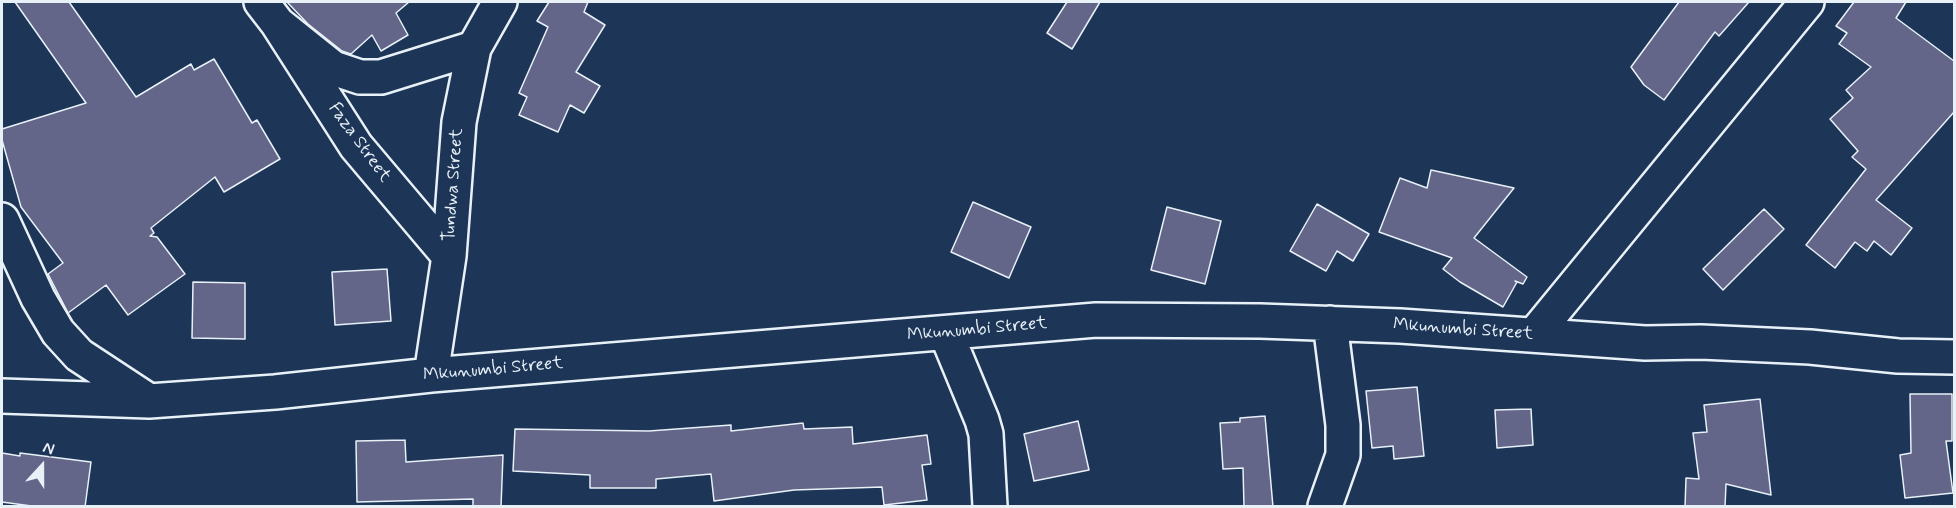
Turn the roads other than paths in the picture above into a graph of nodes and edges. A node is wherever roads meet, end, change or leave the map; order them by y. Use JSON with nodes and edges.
{"nodes":[{"id":1,"x":500,"y":2,"type":"edge"},
{"id":2,"x":1808,"y":2,"type":"edge"},
{"id":3,"x":270,"y":13,"type":"edge"},
{"id":4,"x":474,"y":48,"type":"junction"},
{"id":5,"x":2,"y":220,"type":"edge"},
{"id":6,"x":449,"y":255,"type":"junction"},
{"id":7,"x":1330,"y":323,"type":"junction"},
{"id":8,"x":946,"y":333,"type":"junction"},
{"id":9,"x":1534,"y":335,"type":"junction"},
{"id":10,"x":1954,"y":357,"type":"edge"},
{"id":11,"x":431,"y":375,"type":"junction"},
{"id":12,"x":2,"y":396,"type":"edge"},
{"id":13,"x":149,"y":401,"type":"junction"},
{"id":14,"x":990,"y":507,"type":"edge"},
{"id":15,"x":1325,"y":507,"type":"edge"}],
"edges":[{"from":1,"to":4,"type":"street","name":"Tundwa Street"},
{"from":2,"to":9,"type":"street"},
{"from":3,"to":4,"type":"street","name":"Faza Street"},
{"from":3,"to":6,"type":"street","name":"Faza Street"},
{"from":4,"to":6,"type":"street","name":"Tundwa Street"},
{"from":5,"to":13,"type":"street"},
{"from":6,"to":11,"type":"street","name":"Tundwa Street"},
{"from":7,"to":8,"type":"street","name":"Mkunumbi Street"},
{"from":7,"to":9,"type":"street","name":"Mkunumbi Street"},
{"from":7,"to":15,"type":"street"},
{"from":8,"to":11,"type":"street","name":"Mkunumbi Street"},
{"from":8,"to":14,"type":"street"},
{"from":9,"to":10,"type":"street","name":"Mkunumbi Street"},
{"from":11,"to":13,"type":"street","name":"Mkunumbi Street"},
{"from":12,"to":13,"type":"street","name":"Mkunumbi Street"}]}
